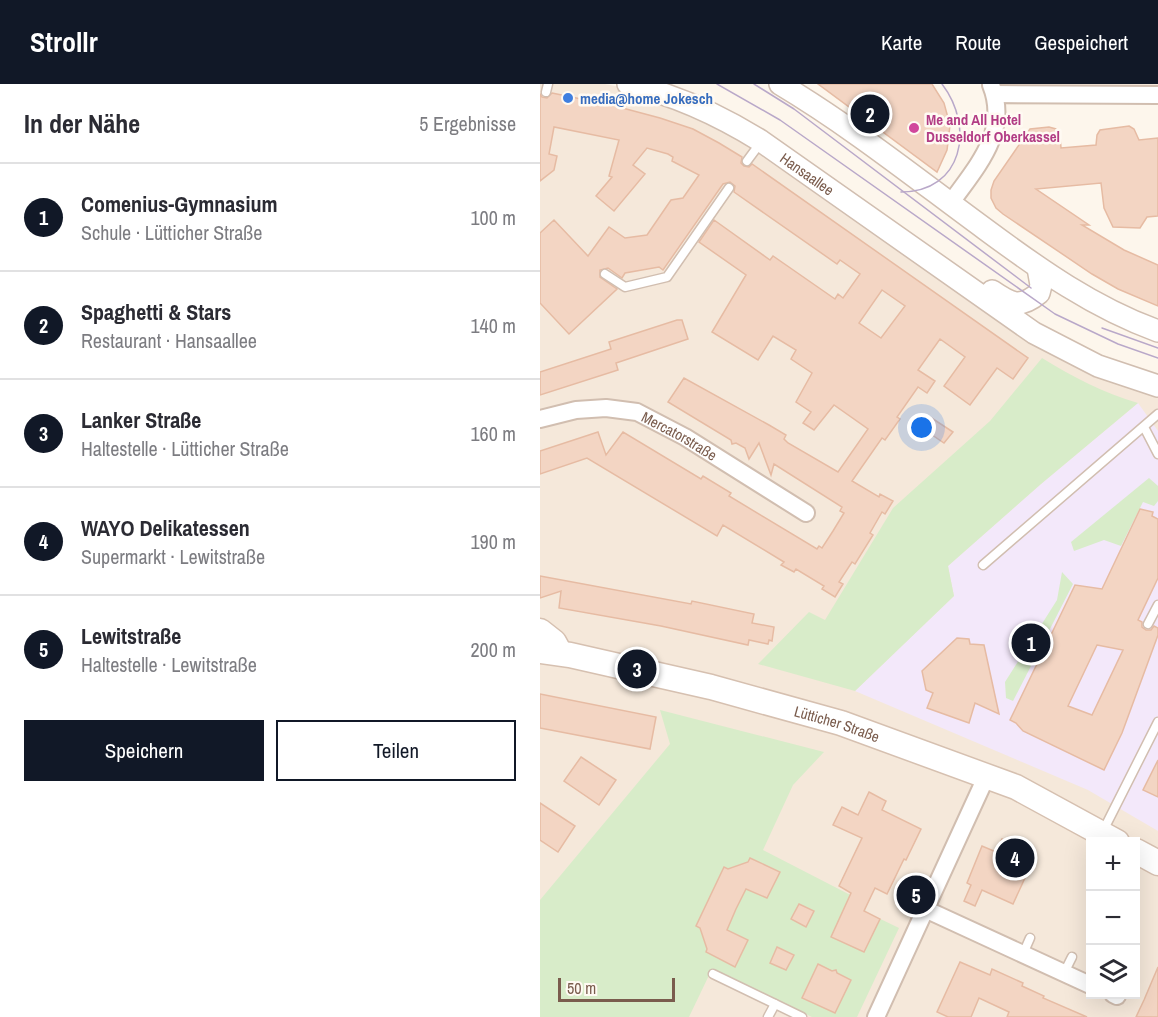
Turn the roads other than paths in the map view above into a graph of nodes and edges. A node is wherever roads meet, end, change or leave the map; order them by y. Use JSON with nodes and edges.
{"nodes":[{"id":1,"x":628,"y":84,"type":"edge"},
{"id":2,"x":780,"y":84,"type":"edge"},
{"id":3,"x":993,"y":89,"type":"edge"},
{"id":4,"x":1158,"y":95,"type":"edge"},
{"id":5,"x":761,"y":141,"type":"junction"},
{"id":6,"x":747,"y":161,"type":"dead end"},
{"id":7,"x":729,"y":188,"type":"dead end"},
{"id":8,"x":950,"y":204,"type":"junction"},
{"id":9,"x":1038,"y":268,"type":"junction"},
{"id":10,"x":605,"y":274,"type":"dead end"},
{"id":11,"x":975,"y":291,"type":"junction"},
{"id":12,"x":1158,"y":331,"type":"edge"},
{"id":13,"x":1158,"y":386,"type":"edge"},
{"id":14,"x":1158,"y":414,"type":"edge"},
{"id":15,"x":540,"y":419,"type":"edge"},
{"id":16,"x":1144,"y":428,"type":"junction"},
{"id":17,"x":1158,"y":454,"type":"edge"},
{"id":18,"x":806,"y":513,"type":"dead end"},
{"id":19,"x":983,"y":565,"type":"dead end"},
{"id":20,"x":1158,"y":605,"type":"edge"},
{"id":21,"x":1148,"y":624,"type":"dead end"},
{"id":22,"x":540,"y":631,"type":"edge"},
{"id":23,"x":550,"y":652,"type":"edge"},
{"id":24,"x":1158,"y":722,"type":"edge"},
{"id":25,"x":987,"y":775,"type":"junction"},
{"id":26,"x":1110,"y":837,"type":"edge"},
{"id":27,"x":1140,"y":853,"type":"edge"},
{"id":28,"x":1158,"y":863,"type":"edge"},
{"id":29,"x":925,"y":909,"type":"junction"},
{"id":30,"x":1071,"y":957,"type":"dead end"},
{"id":31,"x":1064,"y":973,"type":"junction"},
{"id":32,"x":713,"y":974,"type":"dead end"},
{"id":33,"x":1086,"y":983,"type":"edge"},
{"id":34,"x":775,"y":1004,"type":"junction"},
{"id":35,"x":768,"y":1017,"type":"edge"},
{"id":36,"x":802,"y":1017,"type":"edge"},
{"id":37,"x":876,"y":1017,"type":"edge"}],
"edges":[{"from":1,"to":5,"type":"street","name":"Hansaallee"},
{"from":2,"to":8,"type":"street"},
{"from":3,"to":4,"type":"street"},
{"from":3,"to":8,"type":"street"},
{"from":5,"to":6,"type":"lane"},
{"from":5,"to":11,"type":"street","name":"Hansaallee"},
{"from":7,"to":10,"type":"lane"},
{"from":8,"to":9,"type":"street"},
{"from":9,"to":11,"type":"street","name":"Hansaallee"},
{"from":9,"to":12,"type":"street"},
{"from":11,"to":13,"type":"street","name":"Hansaallee"},
{"from":14,"to":16,"type":"lane"},
{"from":15,"to":18,"type":"street","name":"Mercatorstraße"},
{"from":16,"to":17,"type":"lane"},
{"from":16,"to":19,"type":"lane"},
{"from":20,"to":21,"type":"lane"},
{"from":22,"to":23,"type":"main road"},
{"from":23,"to":25,"type":"main road","name":"Lütticher Straße"},
{"from":24,"to":26,"type":"lane"},
{"from":25,"to":26,"type":"main road","name":"Lütticher Straße"},
{"from":25,"to":29,"type":"street"},
{"from":27,"to":28,"type":"main road"},
{"from":29,"to":31,"type":"street"},
{"from":29,"to":37,"type":"street"},
{"from":30,"to":31,"type":"lane"},
{"from":31,"to":33,"type":"street"},
{"from":32,"to":34,"type":"lane"},
{"from":34,"to":35,"type":"lane"},
{"from":34,"to":36,"type":"lane"}]}
